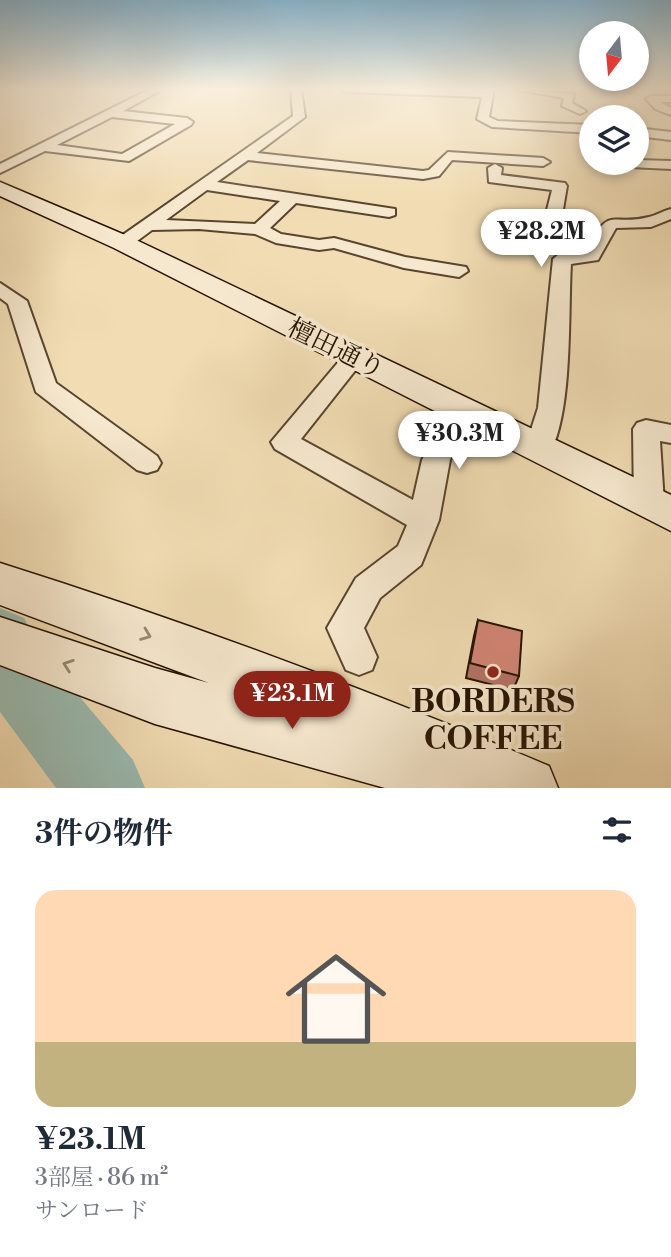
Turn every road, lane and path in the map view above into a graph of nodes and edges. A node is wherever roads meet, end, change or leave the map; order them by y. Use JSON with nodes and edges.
{"nodes":[{"id":1,"x":85,"y":126,"type":"edge"},
{"id":2,"x":180,"y":126,"type":"edge"},
{"id":3,"x":287,"y":126,"type":"edge"},
{"id":4,"x":530,"y":126,"type":"edge"},
{"id":5,"x":579,"y":128,"type":"edge"},
{"id":6,"x":649,"y":133,"type":"edge"},
{"id":7,"x":671,"y":136,"type":"edge"},
{"id":8,"x":43,"y":147,"type":"junction"},
{"id":9,"x":0,"y":153,"type":"edge"},
{"id":10,"x":247,"y":156,"type":"junction"},
{"id":11,"x":23,"y":158,"type":"junction"},
{"id":12,"x":543,"y":162,"type":"dead end"},
{"id":13,"x":649,"y":164,"type":"edge"},
{"id":14,"x":671,"y":165,"type":"edge"},
{"id":15,"x":0,"y":169,"type":"edge"},
{"id":16,"x":495,"y":169,"type":"dead end"},
{"id":17,"x":206,"y":185,"type":"junction"},
{"id":18,"x":0,"y":188,"type":"edge"},
{"id":19,"x":293,"y":197,"type":"junction"},
{"id":20,"x":389,"y":212,"type":"dead end"},
{"id":21,"x":671,"y":214,"type":"edge"},
{"id":22,"x":149,"y":225,"type":"junction"},
{"id":23,"x":259,"y":229,"type":"junction"},
{"id":24,"x":122,"y":243,"type":"junction"},
{"id":25,"x":573,"y":258,"type":"junction"},
{"id":26,"x":459,"y":271,"type":"dead end"},
{"id":27,"x":0,"y":289,"type":"edge"},
{"id":28,"x":354,"y":358,"type":"junction"},
{"id":29,"x":460,"y":411,"type":"junction"},
{"id":30,"x":671,"y":434,"type":"edge"},
{"id":31,"x":539,"y":447,"type":"junction"},
{"id":32,"x":147,"y":463,"type":"dead end"},
{"id":33,"x":660,"y":508,"type":"edge"},
{"id":34,"x":424,"y":520,"type":"junction"},
{"id":35,"x":0,"y":584,"type":"edge"},
{"id":36,"x":0,"y":641,"type":"edge"},
{"id":37,"x":359,"y":657,"type":"dead end"},
{"id":38,"x":494,"y":788,"type":"edge"},
{"id":39,"x":527,"y":788,"type":"edge"}],
"edges":[{"from":1,"to":8,"type":"street"},
{"from":2,"to":8,"type":"street"},
{"from":3,"to":10,"type":"street"},
{"from":4,"to":5,"type":"street"},
{"from":6,"to":7,"type":"street"},
{"from":8,"to":11,"type":"street"},
{"from":9,"to":11,"type":"street"},
{"from":10,"to":12,"type":"street"},
{"from":10,"to":17,"type":"street"},
{"from":11,"to":15,"type":"street"},
{"from":13,"to":14,"type":"street"},
{"from":16,"to":25,"type":"street"},
{"from":17,"to":19,"type":"street"},
{"from":17,"to":22,"type":"street"},
{"from":18,"to":24,"type":"street","name":"檀田通り"},
{"from":19,"to":20,"type":"street"},
{"from":19,"to":23,"type":"street"},
{"from":21,"to":25,"type":"street"},
{"from":22,"to":23,"type":"street"},
{"from":22,"to":24,"type":"street"},
{"from":23,"to":26,"type":"street"},
{"from":24,"to":28,"type":"street","name":"檀田通り"},
{"from":25,"to":31,"type":"street"},
{"from":27,"to":32,"type":"street"},
{"from":28,"to":29,"type":"street","name":"檀田通り"},
{"from":28,"to":34,"type":"street"},
{"from":29,"to":31,"type":"street","name":"檀田通り"},
{"from":29,"to":34,"type":"street"},
{"from":30,"to":33,"type":"street"},
{"from":31,"to":33,"type":"street","name":"檀田通り"},
{"from":34,"to":37,"type":"street"},
{"from":35,"to":39,"type":"street","one_way":true},
{"from":38,"to":36,"type":"street","one_way":true}]}
